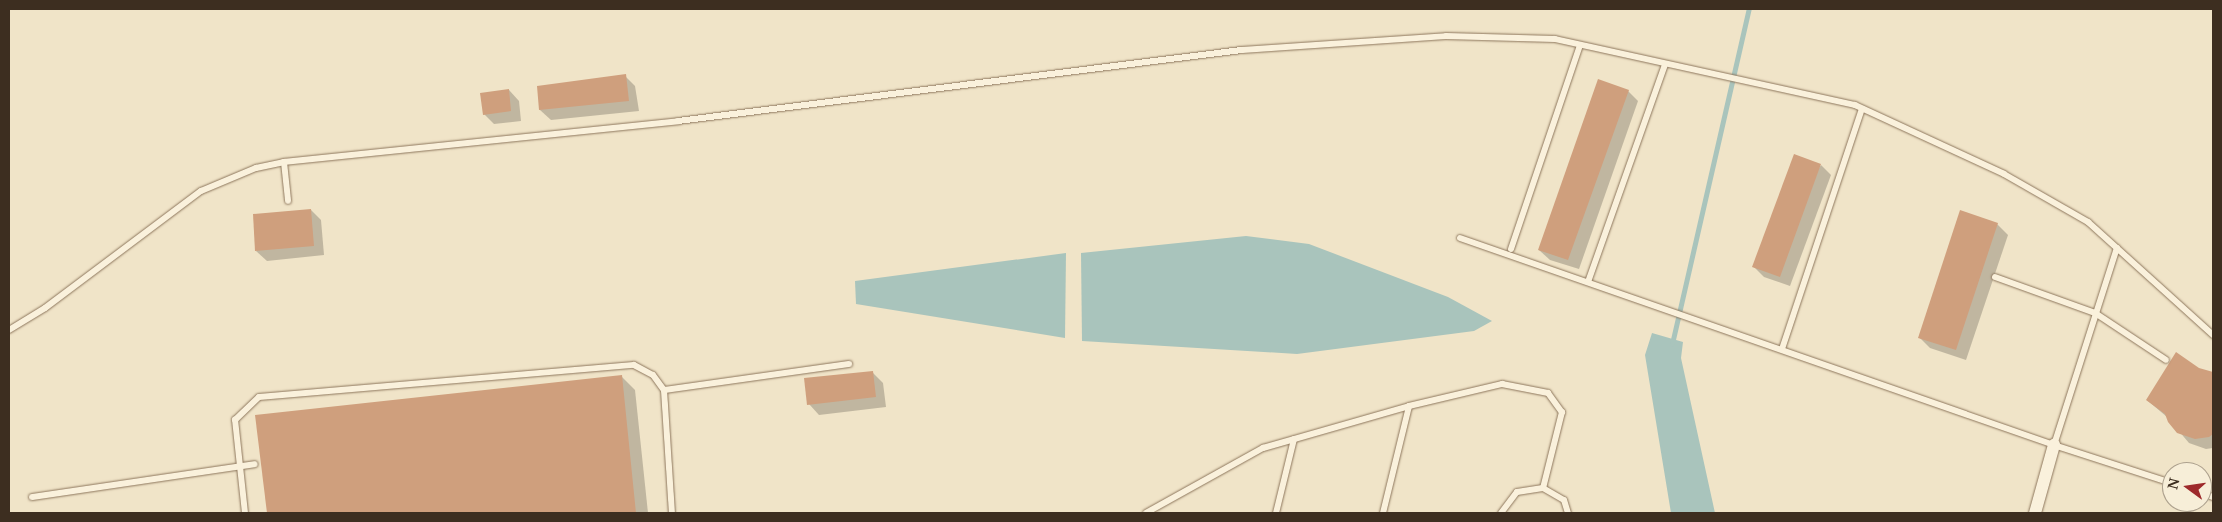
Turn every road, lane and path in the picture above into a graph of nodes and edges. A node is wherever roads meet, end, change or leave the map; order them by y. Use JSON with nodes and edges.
{"nodes":[{"id":1,"x":1580,"y":45,"type":"junction"},
{"id":2,"x":1665,"y":64,"type":"junction"},
{"id":3,"x":1862,"y":109,"type":"junction"},
{"id":4,"x":284,"y":162,"type":"junction"},
{"id":5,"x":288,"y":201,"type":"dead end"},
{"id":6,"x":1460,"y":238,"type":"dead end"},
{"id":7,"x":2117,"y":248,"type":"junction"},
{"id":8,"x":1511,"y":249,"type":"dead end"},
{"id":9,"x":1995,"y":278,"type":"dead end"},
{"id":10,"x":1588,"y":282,"type":"junction"},
{"id":11,"x":2095,"y":313,"type":"junction"},
{"id":12,"x":9,"y":330,"type":"edge"},
{"id":13,"x":2213,"y":335,"type":"edge"},
{"id":14,"x":1782,"y":349,"type":"junction"},
{"id":15,"x":2166,"y":360,"type":"dead end"},
{"id":16,"x":849,"y":364,"type":"dead end"},
{"id":17,"x":664,"y":390,"type":"junction"},
{"id":18,"x":1410,"y":406,"type":"junction"},
{"id":19,"x":1294,"y":439,"type":"junction"},
{"id":20,"x":2054,"y":445,"type":"junction"},
{"id":21,"x":255,"y":464,"type":"dead end"},
{"id":22,"x":240,"y":466,"type":"junction"},
{"id":23,"x":2162,"y":480,"type":"edge"},
{"id":24,"x":1543,"y":488,"type":"junction"},
{"id":25,"x":32,"y":497,"type":"dead end"},
{"id":26,"x":245,"y":513,"type":"edge"},
{"id":27,"x":672,"y":513,"type":"edge"},
{"id":28,"x":1146,"y":513,"type":"edge"},
{"id":29,"x":1276,"y":513,"type":"edge"},
{"id":30,"x":1383,"y":513,"type":"edge"},
{"id":31,"x":1501,"y":513,"type":"edge"},
{"id":32,"x":1568,"y":513,"type":"edge"},
{"id":33,"x":2035,"y":513,"type":"edge"}],
"edges":[{"from":1,"to":2,"type":"lane"},
{"from":1,"to":4,"type":"lane"},
{"from":1,"to":8,"type":"lane"},
{"from":2,"to":3,"type":"lane"},
{"from":2,"to":10,"type":"lane"},
{"from":3,"to":7,"type":"lane"},
{"from":3,"to":14,"type":"lane"},
{"from":4,"to":5,"type":"lane"},
{"from":4,"to":12,"type":"lane"},
{"from":6,"to":10,"type":"lane"},
{"from":7,"to":11,"type":"lane"},
{"from":7,"to":13,"type":"lane"},
{"from":9,"to":11,"type":"lane"},
{"from":10,"to":14,"type":"lane"},
{"from":11,"to":15,"type":"lane"},
{"from":11,"to":20,"type":"lane"},
{"from":14,"to":20,"type":"lane"},
{"from":16,"to":17,"type":"lane"},
{"from":17,"to":22,"type":"lane"},
{"from":17,"to":27,"type":"lane"},
{"from":18,"to":19,"type":"lane"},
{"from":18,"to":24,"type":"lane"},
{"from":18,"to":30,"type":"lane"},
{"from":19,"to":28,"type":"lane"},
{"from":19,"to":29,"type":"lane"},
{"from":20,"to":23,"type":"lane"},
{"from":20,"to":33,"type":"street"},
{"from":21,"to":22,"type":"lane"},
{"from":22,"to":25,"type":"lane"},
{"from":22,"to":26,"type":"lane"},
{"from":24,"to":31,"type":"lane"},
{"from":24,"to":32,"type":"lane"}]}
